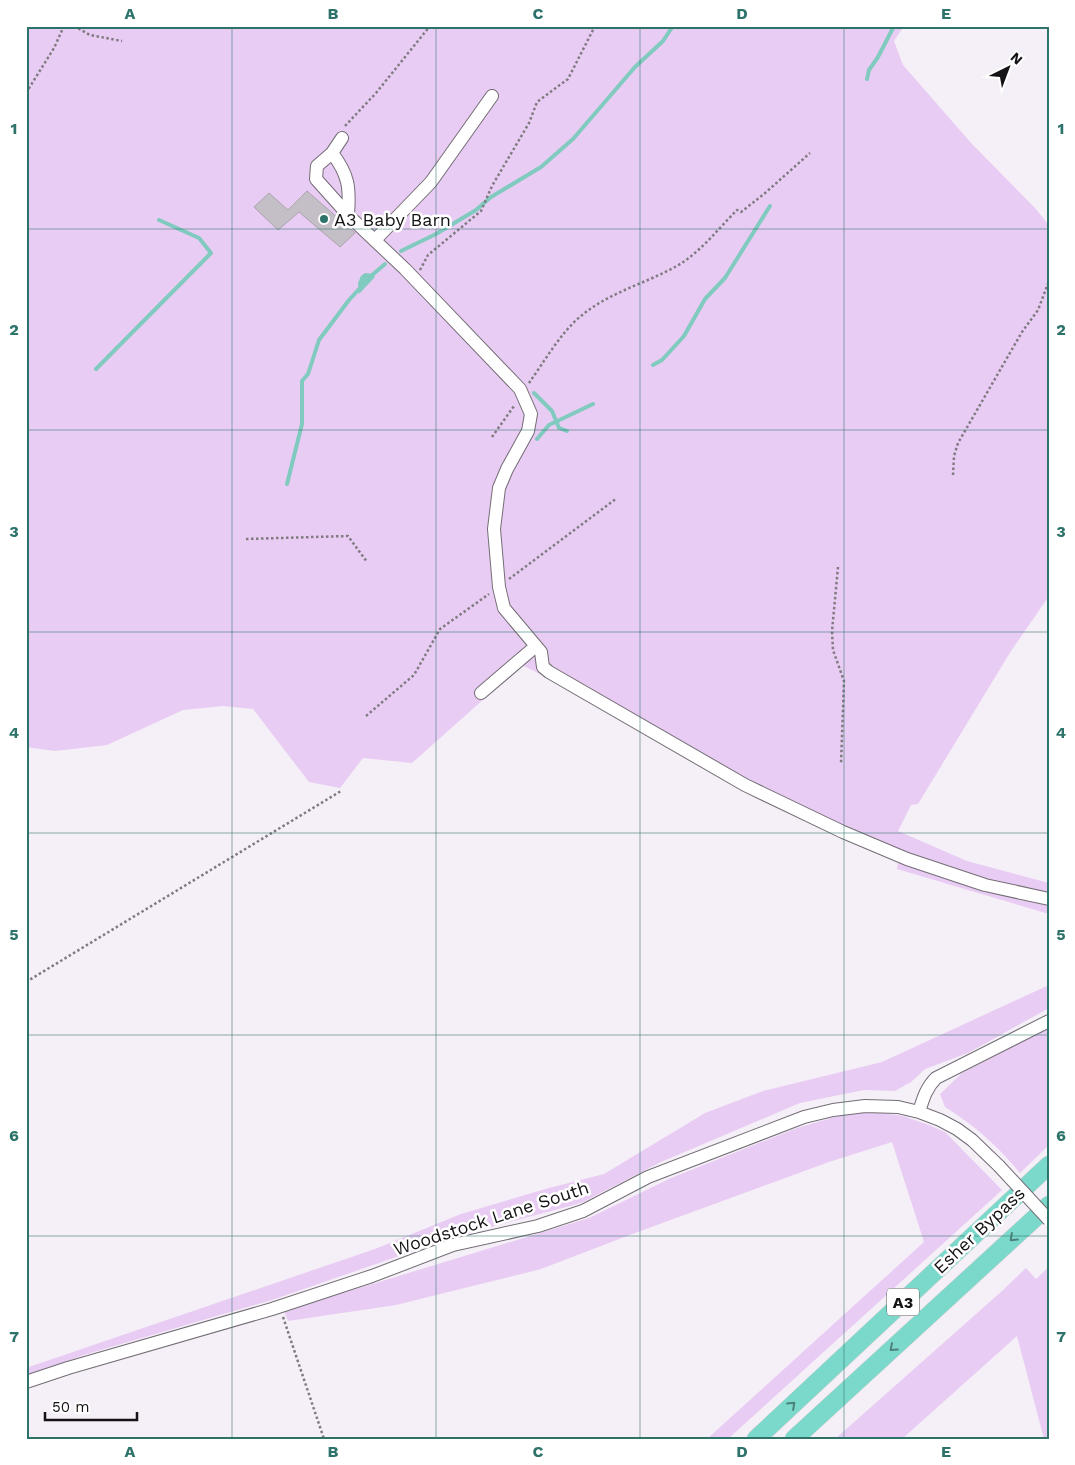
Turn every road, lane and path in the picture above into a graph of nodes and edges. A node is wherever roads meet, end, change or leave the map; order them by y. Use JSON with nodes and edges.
{"nodes":[{"id":1,"x":64,"y":26,"type":"edge"},
{"id":2,"x":74,"y":26,"type":"edge"},
{"id":3,"x":430,"y":26,"type":"edge"},
{"id":4,"x":595,"y":26,"type":"edge"},
{"id":5,"x":122,"y":41,"type":"dead end"},
{"id":6,"x":26,"y":93,"type":"edge"},
{"id":7,"x":492,"y":96,"type":"dead end"},
{"id":8,"x":342,"y":138,"type":"joint"},
{"id":9,"x":332,"y":153,"type":"junction"},
{"id":10,"x":810,"y":153,"type":"dead end"},
{"id":11,"x":348,"y":215,"type":"junction"},
{"id":12,"x":375,"y":240,"type":"junction"},
{"id":13,"x":414,"y":279,"type":"junction"},
{"id":14,"x":1048,"y":281,"type":"edge"},
{"id":15,"x":526,"y":388,"type":"dead end"},
{"id":16,"x":514,"y":405,"type":"dead end"},
{"id":17,"x":492,"y":437,"type":"dead end"},
{"id":18,"x":953,"y":475,"type":"dead end"},
{"id":19,"x":617,"y":498,"type":"dead end"},
{"id":20,"x":246,"y":539,"type":"dead end"},
{"id":21,"x":366,"y":562,"type":"dead end"},
{"id":22,"x":838,"y":567,"type":"dead end"},
{"id":23,"x":499,"y":587,"type":"junction"},
{"id":24,"x":536,"y":646,"type":"junction"},
{"id":25,"x":481,"y":693,"type":"dead end"},
{"id":26,"x":366,"y":716,"type":"dead end"},
{"id":27,"x":840,"y":763,"type":"dead end"},
{"id":28,"x":341,"y":791,"type":"dead end"},
{"id":29,"x":1049,"y":899,"type":"edge"},
{"id":30,"x":26,"y":982,"type":"edge"},
{"id":31,"x":1049,"y":1022,"type":"edge"},
{"id":32,"x":919,"y":1112,"type":"junction"},
{"id":33,"x":1049,"y":1165,"type":"edge"},
{"id":34,"x":1049,"y":1205,"type":"edge"},
{"id":35,"x":1049,"y":1220,"type":"edge"},
{"id":36,"x":278,"y":1307,"type":"junction"},
{"id":37,"x":26,"y":1382,"type":"edge"},
{"id":38,"x":324,"y":1439,"type":"edge"},
{"id":39,"x":756,"y":1439,"type":"edge"},
{"id":40,"x":794,"y":1439,"type":"edge"}],
"edges":[{"from":1,"to":6,"type":"path"},
{"from":2,"to":5,"type":"path"},
{"from":3,"to":8,"type":"path"},
{"from":4,"to":13,"type":"path"},
{"from":7,"to":12,"type":"street"},
{"from":8,"to":9,"type":"street"},
{"from":9,"to":11,"type":"street"},
{"from":9,"to":11,"type":"street"},
{"from":10,"to":15,"type":"path"},
{"from":11,"to":12,"type":"street"},
{"from":12,"to":13,"type":"street"},
{"from":13,"to":23,"type":"street"},
{"from":14,"to":18,"type":"path"},
{"from":16,"to":17,"type":"path"},
{"from":19,"to":23,"type":"path"},
{"from":20,"to":21,"type":"path"},
{"from":22,"to":27,"type":"path"},
{"from":23,"to":24,"type":"street"},
{"from":23,"to":26,"type":"path"},
{"from":24,"to":25,"type":"street"},
{"from":24,"to":29,"type":"street"},
{"from":28,"to":30,"type":"path"},
{"from":31,"to":32,"type":"street"},
{"from":32,"to":35,"type":"street","name":"Woodstock Lane South","bridge":true},
{"from":32,"to":36,"type":"street","name":"Woodstock Lane South"},
{"from":39,"to":33,"type":"highway","name":"Esher Bypass","number":"A3","one_way":true},
{"from":34,"to":40,"type":"highway","name":"Esher Bypass","number":"A3","one_way":true},
{"from":36,"to":37,"type":"street","name":"Woodstock Lane South"},
{"from":36,"to":38,"type":"path"}]}
